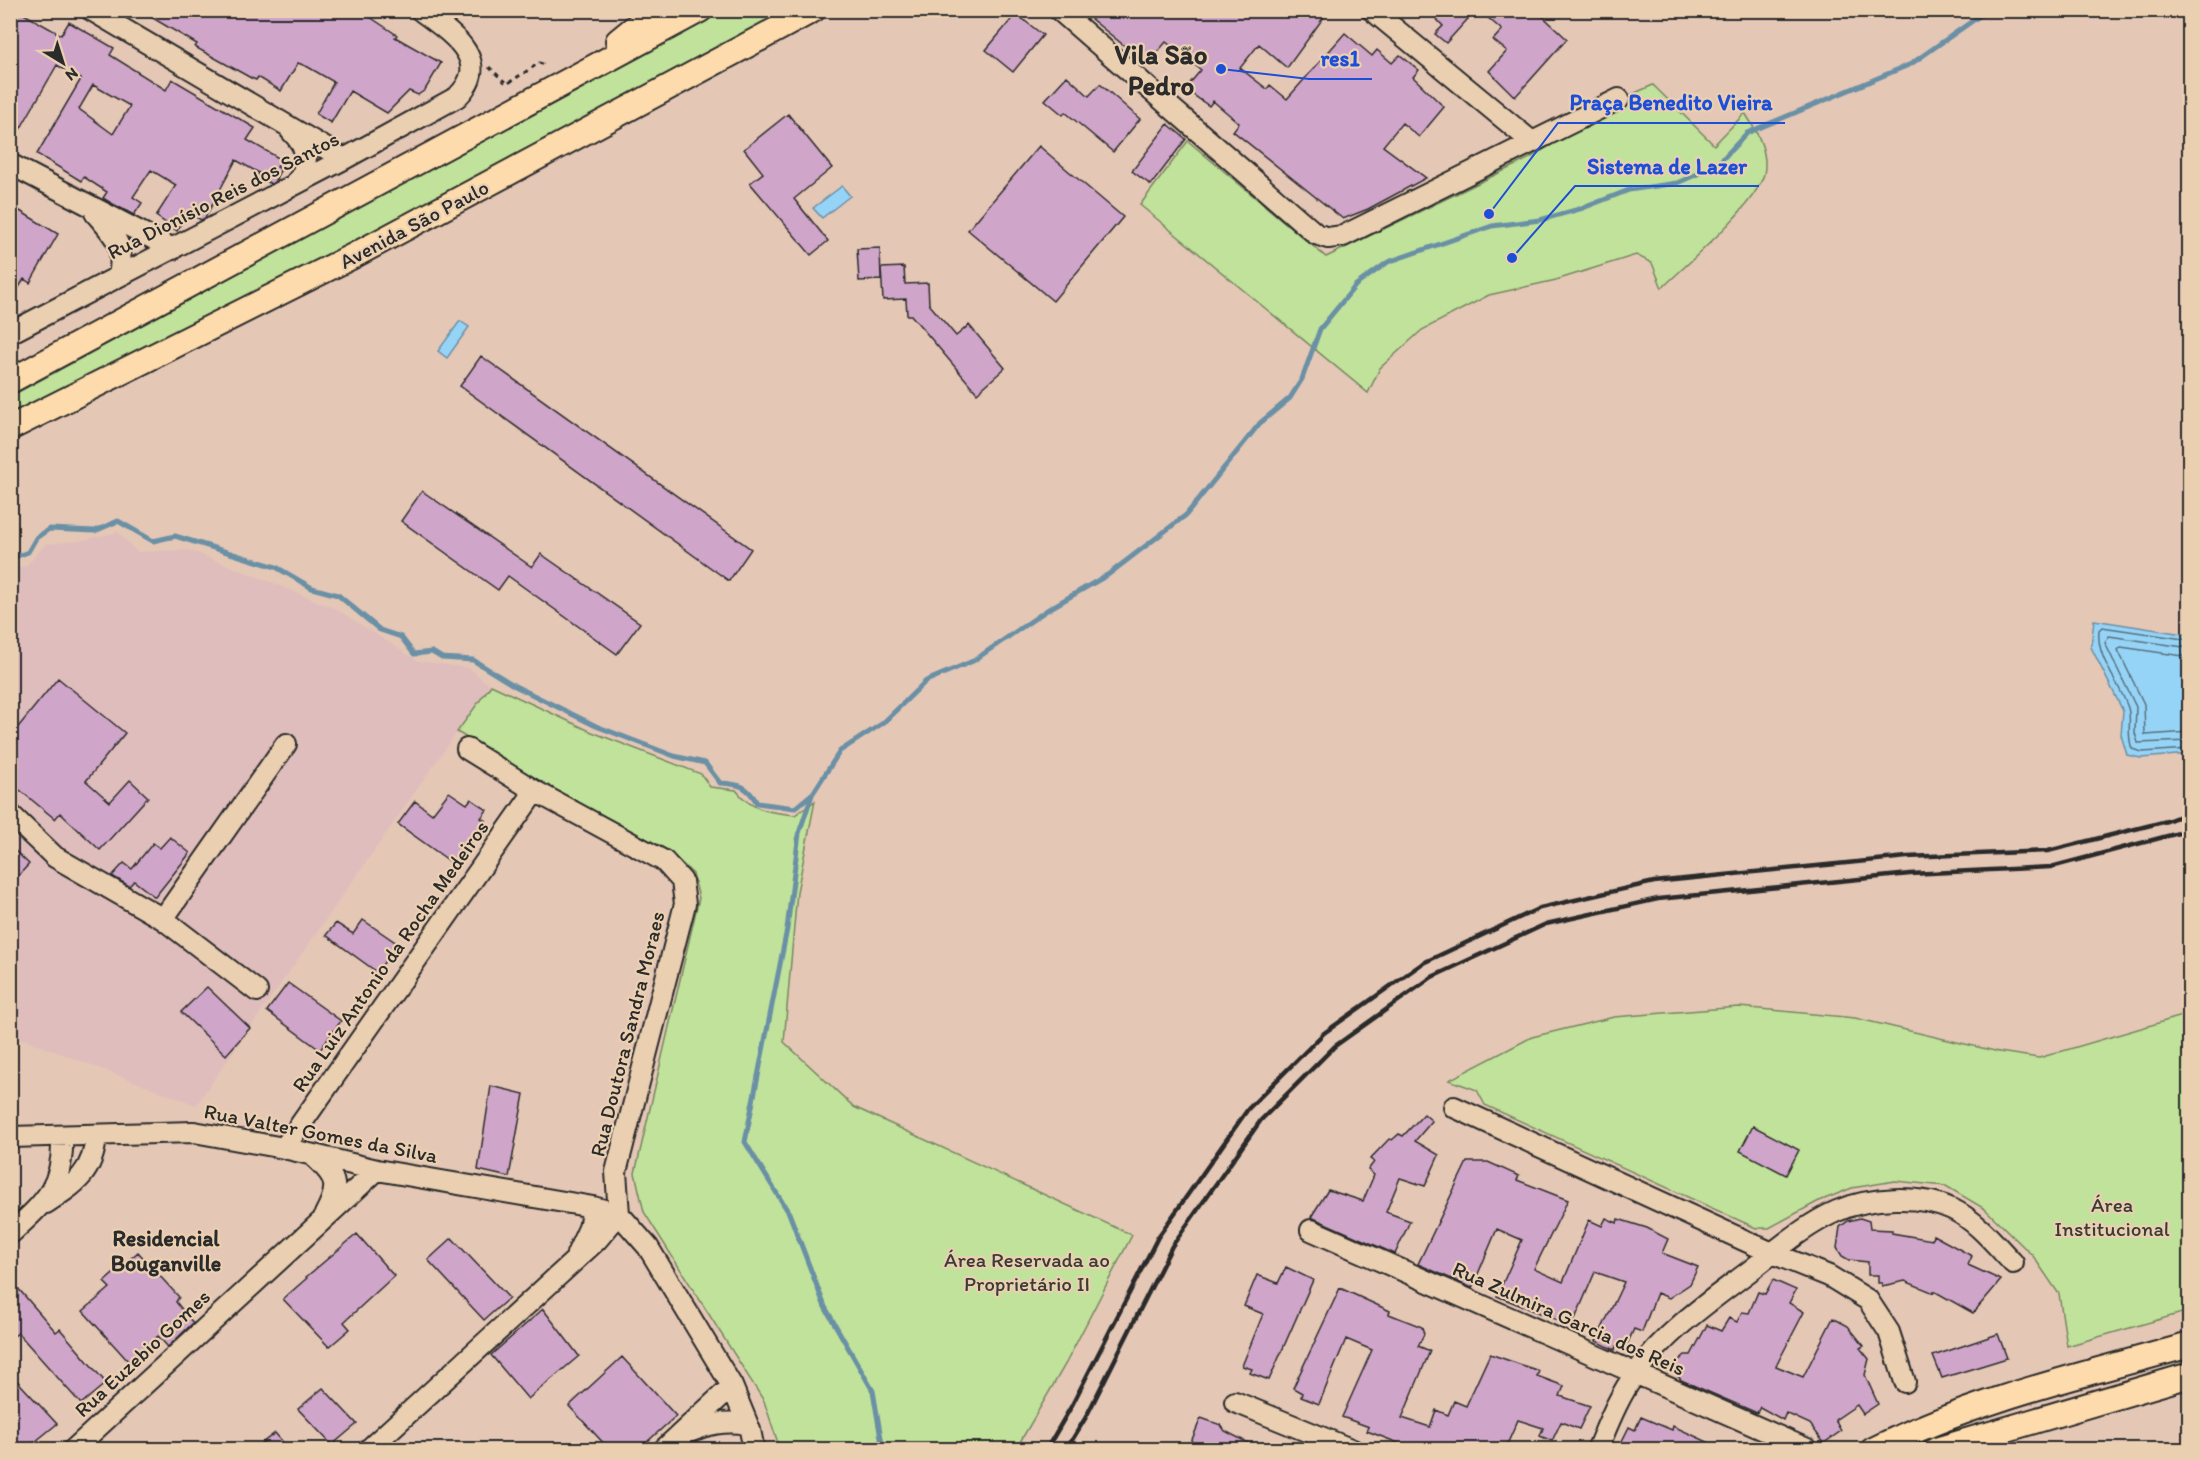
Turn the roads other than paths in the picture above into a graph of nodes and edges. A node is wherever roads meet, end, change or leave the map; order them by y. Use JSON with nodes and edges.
{"nodes":[{"id":1,"x":91,"y":10,"type":"edge"},
{"id":2,"x":420,"y":10,"type":"edge"},
{"id":3,"x":656,"y":10,"type":"edge"},
{"id":4,"x":700,"y":10,"type":"edge"},
{"id":5,"x":813,"y":10,"type":"edge"},
{"id":6,"x":1059,"y":10,"type":"edge"},
{"id":7,"x":1372,"y":10,"type":"edge"},
{"id":8,"x":556,"y":86,"type":"junction"},
{"id":9,"x":1618,"y":99,"type":"dead end"},
{"id":10,"x":285,"y":124,"type":"junction"},
{"id":11,"x":1532,"y":142,"type":"junction"},
{"id":12,"x":344,"y":159,"type":"junction"},
{"id":13,"x":10,"y":164,"type":"edge"},
{"id":14,"x":294,"y":185,"type":"junction"},
{"id":15,"x":88,"y":205,"type":"junction"},
{"id":16,"x":173,"y":249,"type":"junction"},
{"id":17,"x":119,"y":276,"type":"junction"},
{"id":18,"x":10,"y":333,"type":"edge"},
{"id":19,"x":16,"y":377,"type":"edge"},
{"id":20,"x":10,"y":428,"type":"edge"},
{"id":21,"x":286,"y":744,"type":"dead end"},
{"id":22,"x":467,"y":749,"type":"dead end"},
{"id":23,"x":536,"y":791,"type":"junction"},
{"id":24,"x":10,"y":814,"type":"edge"},
{"id":25,"x":163,"y":920,"type":"junction"},
{"id":26,"x":257,"y":992,"type":"dead end"},
{"id":27,"x":1454,"y":1107,"type":"dead end"},
{"id":28,"x":96,"y":1135,"type":"junction"},
{"id":29,"x":10,"y":1137,"type":"edge"},
{"id":30,"x":62,"y":1137,"type":"junction"},
{"id":31,"x":284,"y":1148,"type":"junction"},
{"id":32,"x":311,"y":1155,"type":"junction"},
{"id":33,"x":376,"y":1170,"type":"junction"},
{"id":34,"x":593,"y":1207,"type":"junction"},
{"id":35,"x":39,"y":1208,"type":"junction"},
{"id":36,"x":619,"y":1214,"type":"junction"},
{"id":37,"x":323,"y":1219,"type":"junction"},
{"id":38,"x":1311,"y":1230,"type":"dead end"},
{"id":39,"x":10,"y":1234,"type":"edge"},
{"id":40,"x":1772,"y":1253,"type":"junction"},
{"id":41,"x":570,"y":1263,"type":"junction"},
{"id":42,"x":2013,"y":1263,"type":"dead end"},
{"id":43,"x":2190,"y":1345,"type":"edge"},
{"id":44,"x":1635,"y":1374,"type":"junction"},
{"id":45,"x":2190,"y":1376,"type":"edge"},
{"id":46,"x":1905,"y":1382,"type":"dead end"},
{"id":47,"x":732,"y":1386,"type":"junction"},
{"id":48,"x":1235,"y":1402,"type":"dead end"},
{"id":49,"x":747,"y":1424,"type":"junction"},
{"id":50,"x":668,"y":1444,"type":"edge"},
{"id":51,"x":74,"y":1449,"type":"edge"},
{"id":52,"x":369,"y":1449,"type":"edge"},
{"id":53,"x":754,"y":1449,"type":"edge"},
{"id":54,"x":1353,"y":1449,"type":"edge"},
{"id":55,"x":1597,"y":1449,"type":"edge"},
{"id":56,"x":1807,"y":1449,"type":"edge"},
{"id":57,"x":1873,"y":1449,"type":"edge"},
{"id":58,"x":1936,"y":1449,"type":"edge"}],
"edges":[{"from":1,"to":10,"type":"street"},
{"from":2,"to":12,"type":"street","name":"Rua Dionísio Reis dos Santos"},
{"from":3,"to":8,"type":"main road"},
{"from":4,"to":8,"type":"main road"},
{"from":5,"to":20,"type":"main road","name":"Avenida São Paulo"},
{"from":6,"to":11,"type":"street"},
{"from":7,"to":11,"type":"street"},
{"from":8,"to":19,"type":"main road"},
{"from":9,"to":11,"type":"street"},
{"from":10,"to":12,"type":"street"},
{"from":10,"to":14,"type":"street"},
{"from":12,"to":14,"type":"street","name":"Rua Dionísio Reis dos Santos"},
{"from":13,"to":15,"type":"street"},
{"from":14,"to":16,"type":"street","name":"Rua Dionísio Reis dos Santos"},
{"from":15,"to":16,"type":"street"},
{"from":15,"to":17,"type":"street"},
{"from":16,"to":17,"type":"street","name":"Rua Dionísio Reis dos Santos"},
{"from":17,"to":18,"type":"street","name":"Rua Dionísio Reis dos Santos"},
{"from":21,"to":25,"type":"street"},
{"from":22,"to":23,"type":"street"},
{"from":23,"to":31,"type":"street","name":"Rua Luiz Antonio da Rocha Medeiros"},
{"from":23,"to":36,"type":"street","name":"Rua Doutora Sandra Moraes"},
{"from":24,"to":25,"type":"street"},
{"from":25,"to":26,"type":"street"},
{"from":27,"to":40,"type":"street"},
{"from":28,"to":30,"type":"street","name":"Rua Valter Gomes da Silva"},
{"from":28,"to":31,"type":"street","name":"Rua Valter Gomes da Silva"},
{"from":28,"to":35,"type":"street"},
{"from":29,"to":30,"type":"street","name":"Rua Valter Gomes da Silva"},
{"from":30,"to":35,"type":"street"},
{"from":31,"to":32,"type":"street","name":"Rua Valter Gomes da Silva"},
{"from":32,"to":33,"type":"street","name":"Rua Valter Gomes da Silva"},
{"from":32,"to":37,"type":"street","name":"Rua Euzebio Gomes"},
{"from":33,"to":34,"type":"street","name":"Rua Valter Gomes da Silva"},
{"from":33,"to":37,"type":"street","name":"Rua Euzebio Gomes"},
{"from":34,"to":36,"type":"street","name":"Rua Valter Gomes da Silva"},
{"from":34,"to":41,"type":"street"},
{"from":35,"to":39,"type":"street"},
{"from":36,"to":41,"type":"street"},
{"from":36,"to":47,"type":"street"},
{"from":37,"to":51,"type":"street","name":"Rua Euzebio Gomes"},
{"from":38,"to":44,"type":"street","name":"Rua Zulmira Garcia dos Reis"},
{"from":40,"to":42,"type":"street"},
{"from":40,"to":44,"type":"street"},
{"from":40,"to":46,"type":"street"},
{"from":41,"to":52,"type":"street"},
{"from":43,"to":57,"type":"main road"},
{"from":44,"to":55,"type":"street"},
{"from":44,"to":56,"type":"street","name":"Rua Zulmira Garcia dos Reis"},
{"from":45,"to":58,"type":"main road"},
{"from":47,"to":49,"type":"street"},
{"from":47,"to":50,"type":"street"},
{"from":48,"to":54,"type":"street"},
{"from":49,"to":50,"type":"street"},
{"from":49,"to":53,"type":"street"}]}
